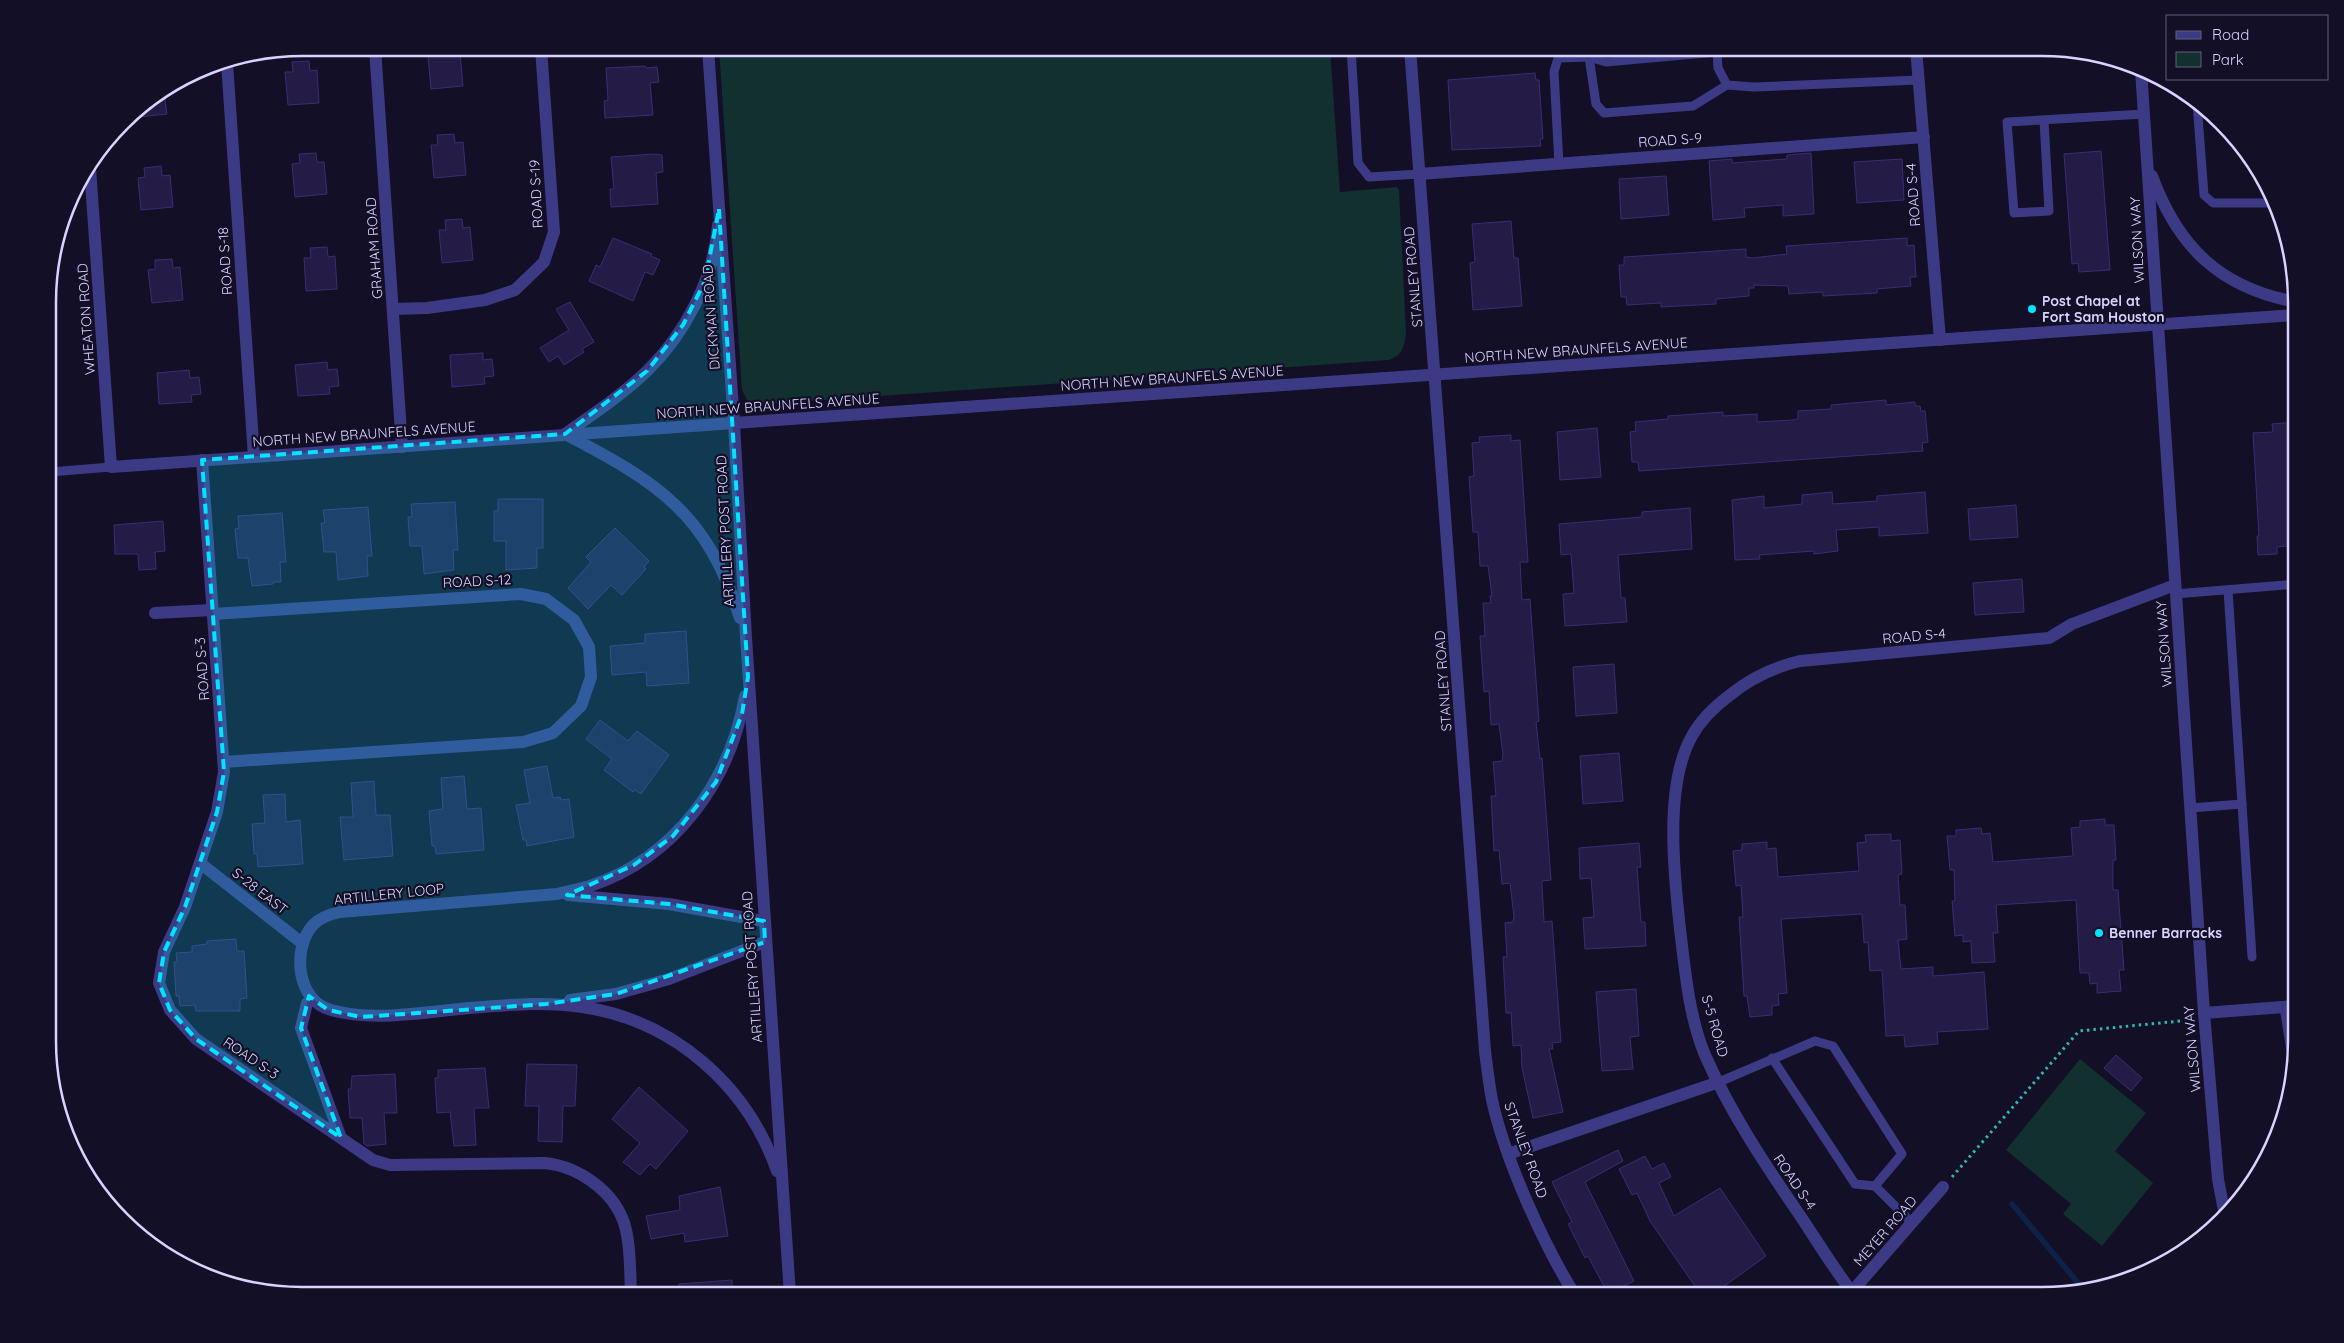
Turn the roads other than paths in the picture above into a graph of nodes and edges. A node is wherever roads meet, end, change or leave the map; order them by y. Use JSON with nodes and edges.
{"nodes":[{"id":1,"x":376,"y":56,"type":"edge"},
{"id":2,"x":542,"y":56,"type":"edge"},
{"id":3,"x":709,"y":56,"type":"edge"},
{"id":4,"x":1351,"y":56,"type":"edge"},
{"id":5,"x":1411,"y":56,"type":"edge"},
{"id":6,"x":1662,"y":56,"type":"edge"},
{"id":7,"x":1719,"y":56,"type":"edge"},
{"id":8,"x":1916,"y":56,"type":"edge"},
{"id":9,"x":1589,"y":57,"type":"junction"},
{"id":10,"x":227,"y":68,"type":"edge"},
{"id":11,"x":2142,"y":78,"type":"edge"},
{"id":12,"x":1918,"y":80,"type":"junction"},
{"id":13,"x":1728,"y":86,"type":"junction"},
{"id":14,"x":2198,"y":112,"type":"edge"},
{"id":15,"x":2144,"y":114,"type":"junction"},
{"id":16,"x":2044,"y":120,"type":"junction"},
{"id":17,"x":1924,"y":137,"type":"junction"},
{"id":18,"x":1558,"y":164,"type":"junction"},
{"id":19,"x":2147,"y":165,"type":"junction"},
{"id":20,"x":1419,"y":174,"type":"junction"},
{"id":21,"x":91,"y":177,"type":"edge"},
{"id":22,"x":2266,"y":203,"type":"edge"},
{"id":23,"x":719,"y":209,"type":"junction"},
{"id":24,"x":2288,"y":301,"type":"edge"},
{"id":25,"x":393,"y":309,"type":"junction"},
{"id":26,"x":2288,"y":316,"type":"edge"},
{"id":27,"x":2157,"y":325,"type":"junction"},
{"id":28,"x":1940,"y":340,"type":"junction"},
{"id":29,"x":1436,"y":374,"type":"junction"},
{"id":30,"x":734,"y":423,"type":"junction"},
{"id":31,"x":565,"y":434,"type":"junction"},
{"id":32,"x":402,"y":447,"type":"junction"},
{"id":33,"x":254,"y":457,"type":"junction"},
{"id":34,"x":202,"y":460,"type":"junction"},
{"id":35,"x":111,"y":467,"type":"junction"},
{"id":36,"x":56,"y":472,"type":"edge"},
{"id":37,"x":2288,"y":585,"type":"edge"},
{"id":38,"x":2175,"y":590,"type":"junction"},
{"id":39,"x":2228,"y":590,"type":"junction"},
{"id":40,"x":213,"y":612,"type":"junction"},
{"id":41,"x":155,"y":613,"type":"dead end"},
{"id":42,"x":746,"y":637,"type":"junction"},
{"id":43,"x":748,"y":676,"type":"junction"},
{"id":44,"x":1684,"y":755,"type":"joint"},
{"id":45,"x":224,"y":762,"type":"junction"},
{"id":46,"x":2242,"y":804,"type":"junction"},
{"id":47,"x":2190,"y":808,"type":"junction"},
{"id":48,"x":200,"y":862,"type":"junction"},
{"id":49,"x":557,"y":894,"type":"junction"},
{"id":50,"x":764,"y":921,"type":"junction"},
{"id":51,"x":765,"y":942,"type":"junction"},
{"id":52,"x":302,"y":944,"type":"junction"},
{"id":53,"x":2252,"y":957,"type":"dead end"},
{"id":54,"x":313,"y":999,"type":"junction"},
{"id":55,"x":546,"y":1004,"type":"junction"},
{"id":56,"x":2288,"y":1007,"type":"edge"},
{"id":57,"x":2204,"y":1013,"type":"junction"},
{"id":58,"x":1772,"y":1058,"type":"junction"},
{"id":59,"x":1719,"y":1082,"type":"junction"},
{"id":60,"x":341,"y":1138,"type":"junction"},
{"id":61,"x":1508,"y":1154,"type":"junction"},
{"id":62,"x":782,"y":1186,"type":"junction"},
{"id":63,"x":1875,"y":1186,"type":"junction"},
{"id":64,"x":1944,"y":1186,"type":"road end"},
{"id":65,"x":2224,"y":1206,"type":"edge"},
{"id":66,"x":1912,"y":1223,"type":"junction"},
{"id":67,"x":630,"y":1287,"type":"edge"},
{"id":68,"x":789,"y":1287,"type":"edge"},
{"id":69,"x":1571,"y":1287,"type":"edge"},
{"id":70,"x":1847,"y":1287,"type":"edge"},
{"id":71,"x":1858,"y":1287,"type":"edge"}],
"edges":[{"from":1,"to":25,"type":"street","name":"GRAHAM ROAD"},
{"from":2,"to":25,"type":"street","name":"ROAD S-19"},
{"from":3,"to":23,"type":"street","name":"DICKMAN ROAD"},
{"from":4,"to":20,"type":"lane"},
{"from":5,"to":20,"type":"street","name":"STANLEY ROAD"},
{"from":6,"to":9,"type":"lane"},
{"from":7,"to":13,"type":"lane"},
{"from":8,"to":12,"type":"street","name":"ROAD S-4"},
{"from":9,"to":13,"type":"lane"},
{"from":9,"to":18,"type":"lane"},
{"from":10,"to":33,"type":"street","name":"ROAD S-18"},
{"from":11,"to":15,"type":"street","name":"WILSON WAY"},
{"from":12,"to":13,"type":"lane"},
{"from":12,"to":17,"type":"street","name":"ROAD S-4"},
{"from":14,"to":22,"type":"lane"},
{"from":15,"to":16,"type":"lane"},
{"from":15,"to":19,"type":"street","name":"WILSON WAY"},
{"from":16,"to":16,"type":"lane"},
{"from":17,"to":18,"type":"street","name":"ROAD S-9"},
{"from":17,"to":28,"type":"street","name":"ROAD S-4"},
{"from":18,"to":20,"type":"street","name":"ROAD S-9"},
{"from":19,"to":24,"type":"street"},
{"from":19,"to":27,"type":"street","name":"WILSON WAY"},
{"from":20,"to":29,"type":"street","name":"STANLEY ROAD"},
{"from":21,"to":35,"type":"street","name":"WHEATON ROAD"},
{"from":23,"to":30,"type":"street","name":"DICKMAN ROAD"},
{"from":23,"to":31,"type":"street","name":"DICKMAN ROAD"},
{"from":25,"to":32,"type":"street","name":"GRAHAM ROAD"},
{"from":26,"to":27,"type":"street","name":"NORTH NEW BRAUNFELS AVENUE"},
{"from":27,"to":28,"type":"street","name":"NORTH NEW BRAUNFELS AVENUE"},
{"from":27,"to":38,"type":"street","name":"WILSON WAY"},
{"from":28,"to":29,"type":"street","name":"NORTH NEW BRAUNFELS AVENUE"},
{"from":29,"to":30,"type":"street","name":"NORTH NEW BRAUNFELS AVENUE"},
{"from":29,"to":61,"type":"street","name":"STANLEY ROAD"},
{"from":30,"to":31,"type":"street","name":"NORTH NEW BRAUNFELS AVENUE"},
{"from":30,"to":42,"type":"street","name":"ARTILLERY POST ROAD"},
{"from":31,"to":32,"type":"street","name":"NORTH NEW BRAUNFELS AVENUE"},
{"from":31,"to":42,"type":"street","name":"ARTILLERY POST ROAD"},
{"from":32,"to":33,"type":"street","name":"NORTH NEW BRAUNFELS AVENUE"},
{"from":33,"to":34,"type":"street","name":"NORTH NEW BRAUNFELS AVENUE"},
{"from":34,"to":35,"type":"street","name":"NORTH NEW BRAUNFELS AVENUE"},
{"from":34,"to":40,"type":"street","name":"ROAD S-3"},
{"from":35,"to":36,"type":"lane","name":"NORTH NEW BRAUNFELS AVENUE"},
{"from":37,"to":39,"type":"lane"},
{"from":38,"to":39,"type":"lane"},
{"from":38,"to":44,"type":"street","name":"ROAD S-4"},
{"from":38,"to":47,"type":"street","name":"WILSON WAY"},
{"from":39,"to":46,"type":"lane"},
{"from":40,"to":41,"type":"street"},
{"from":40,"to":45,"type":"street","name":"ROAD S-3"},
{"from":40,"to":45,"type":"street","name":"ROAD S-12"},
{"from":42,"to":43,"type":"street","name":"ARTILLERY POST ROAD"},
{"from":43,"to":49,"type":"street","name":"ARTILLERY LOOP"},
{"from":43,"to":50,"type":"street","name":"ARTILLERY POST ROAD"},
{"from":44,"to":59,"type":"street","name":"S-5 ROAD"},
{"from":45,"to":48,"type":"street","name":"ROAD S-3"},
{"from":46,"to":47,"type":"lane"},
{"from":46,"to":53,"type":"lane"},
{"from":47,"to":57,"type":"street","name":"WILSON WAY"},
{"from":48,"to":52,"type":"street","name":"S-28 EAST"},
{"from":48,"to":60,"type":"street","name":"ROAD S-3"},
{"from":49,"to":50,"type":"street"},
{"from":49,"to":52,"type":"street","name":"ARTILLERY LOOP"},
{"from":50,"to":51,"type":"street","name":"ARTILLERY POST ROAD"},
{"from":51,"to":55,"type":"street"},
{"from":51,"to":62,"type":"street","name":"ARTILLERY POST ROAD"},
{"from":52,"to":54,"type":"street","name":"ARTILLERY LOOP"},
{"from":54,"to":55,"type":"street"},
{"from":54,"to":60,"type":"street"},
{"from":55,"to":62,"type":"street"},
{"from":56,"to":57,"type":"street"},
{"from":57,"to":65,"type":"street","name":"WILSON WAY"},
{"from":58,"to":59,"type":"lane"},
{"from":58,"to":63,"type":"lane"},
{"from":58,"to":63,"type":"lane"},
{"from":59,"to":61,"type":"street"},
{"from":59,"to":70,"type":"street","name":"ROAD S-4"},
{"from":60,"to":67,"type":"street","name":"ROAD S-3"},
{"from":61,"to":69,"type":"street","name":"STANLEY ROAD"},
{"from":62,"to":68,"type":"street","name":"ARTILLERY POST ROAD"},
{"from":63,"to":66,"type":"lane"},
{"from":64,"to":66,"type":"street","name":"MEYER ROAD"},
{"from":66,"to":71,"type":"street","name":"MEYER ROAD"}]}
